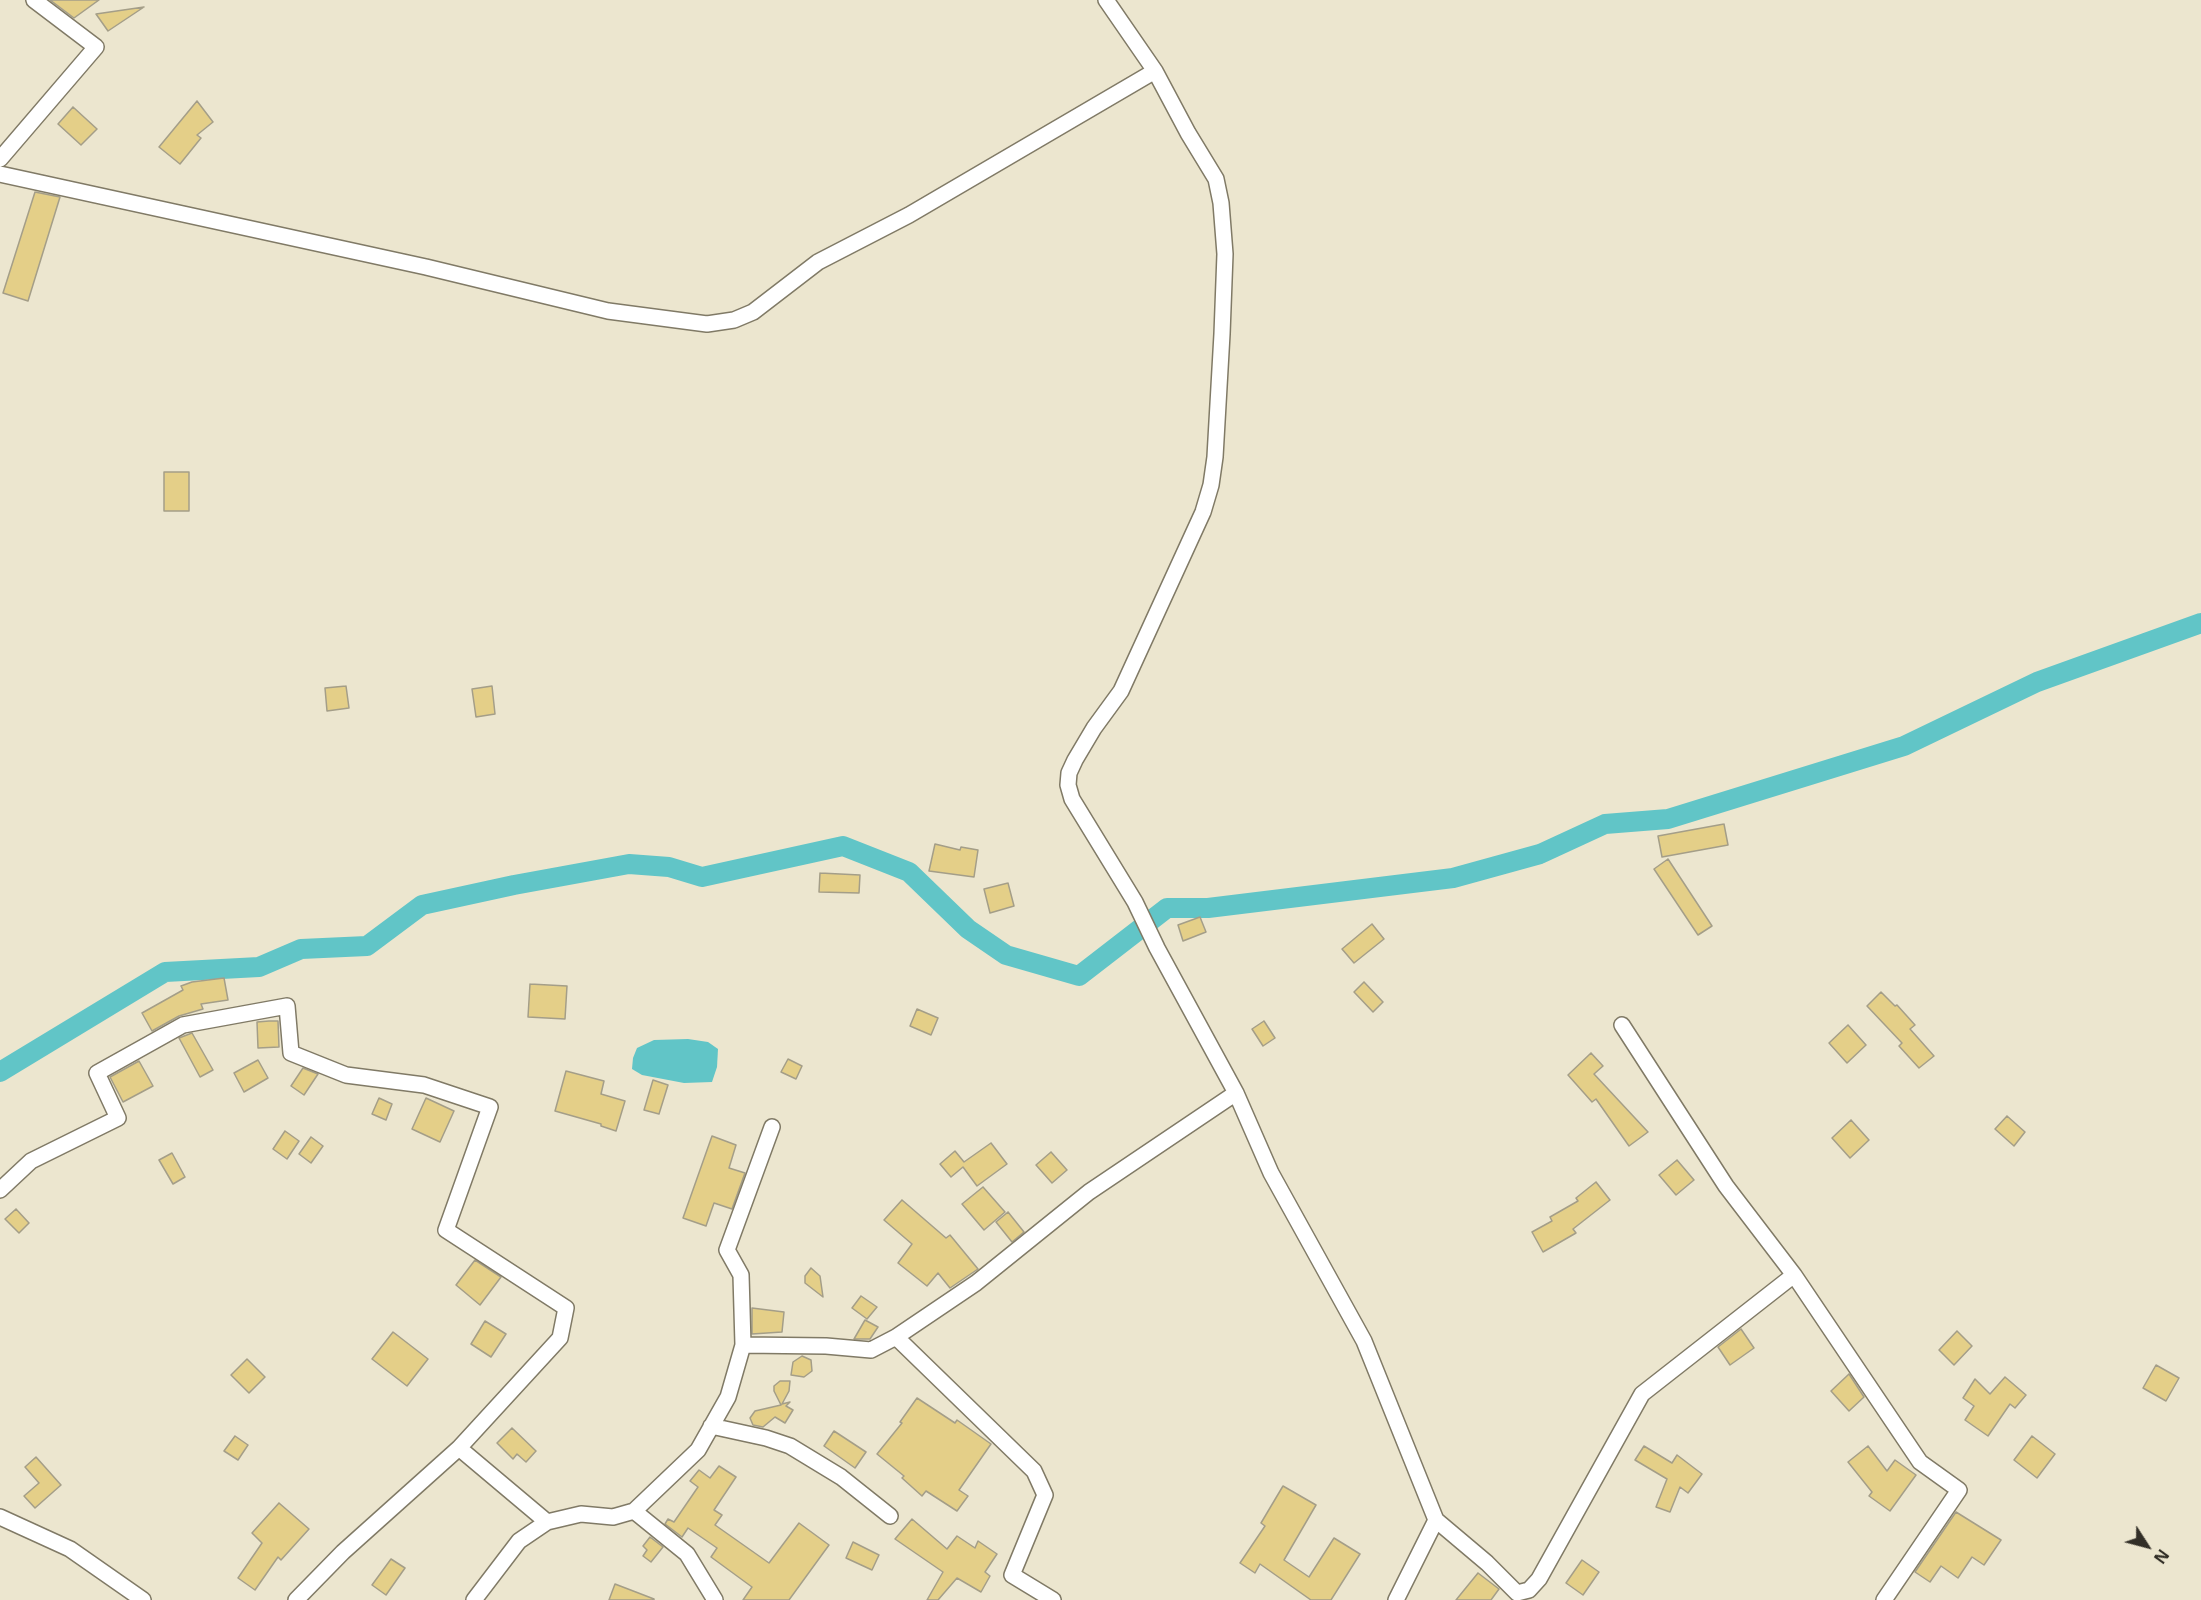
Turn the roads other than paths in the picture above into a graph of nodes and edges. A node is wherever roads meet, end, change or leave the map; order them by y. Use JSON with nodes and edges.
{"nodes":[{"id":1,"x":34,"y":0,"type":"edge"},
{"id":2,"x":1106,"y":0,"type":"edge"},
{"id":3,"x":1155,"y":71,"type":"junction"},
{"id":4,"x":0,"y":159,"type":"edge"},
{"id":5,"x":0,"y":174,"type":"edge"},
{"id":6,"x":1622,"y":1025,"type":"dead end"},
{"id":7,"x":1236,"y":1093,"type":"junction"},
{"id":8,"x":772,"y":1127,"type":"dead end"},
{"id":9,"x":0,"y":1190,"type":"edge"},
{"id":10,"x":1794,"y":1275,"type":"junction"},
{"id":11,"x":896,"y":1337,"type":"junction"},
{"id":12,"x":742,"y":1345,"type":"junction"},
{"id":13,"x":711,"y":1426,"type":"junction"},
{"id":14,"x":459,"y":1448,"type":"junction"},
{"id":15,"x":634,"y":1511,"type":"junction"},
{"id":16,"x":890,"y":1516,"type":"dead end"},
{"id":17,"x":0,"y":1517,"type":"edge"},
{"id":18,"x":1436,"y":1520,"type":"junction"},
{"id":19,"x":547,"y":1522,"type":"junction"},
{"id":20,"x":143,"y":1600,"type":"edge"},
{"id":21,"x":296,"y":1600,"type":"edge"},
{"id":22,"x":474,"y":1600,"type":"edge"},
{"id":23,"x":715,"y":1600,"type":"edge"},
{"id":24,"x":1053,"y":1600,"type":"edge"},
{"id":25,"x":1396,"y":1600,"type":"edge"},
{"id":26,"x":1884,"y":1600,"type":"edge"}],
"edges":[{"from":1,"to":4,"type":"street"},
{"from":2,"to":3,"type":"street"},
{"from":3,"to":5,"type":"street"},
{"from":3,"to":7,"type":"street"},
{"from":6,"to":10,"type":"street"},
{"from":7,"to":11,"type":"street"},
{"from":7,"to":18,"type":"street"},
{"from":8,"to":12,"type":"street"},
{"from":9,"to":14,"type":"street"},
{"from":10,"to":18,"type":"street"},
{"from":10,"to":26,"type":"street"},
{"from":11,"to":12,"type":"street"},
{"from":11,"to":24,"type":"street"},
{"from":12,"to":13,"type":"street"},
{"from":13,"to":15,"type":"street"},
{"from":13,"to":16,"type":"street"},
{"from":14,"to":19,"type":"street"},
{"from":14,"to":21,"type":"street"},
{"from":15,"to":19,"type":"street"},
{"from":15,"to":23,"type":"street"},
{"from":17,"to":20,"type":"street"},
{"from":18,"to":25,"type":"street"},
{"from":19,"to":22,"type":"street"}]}
